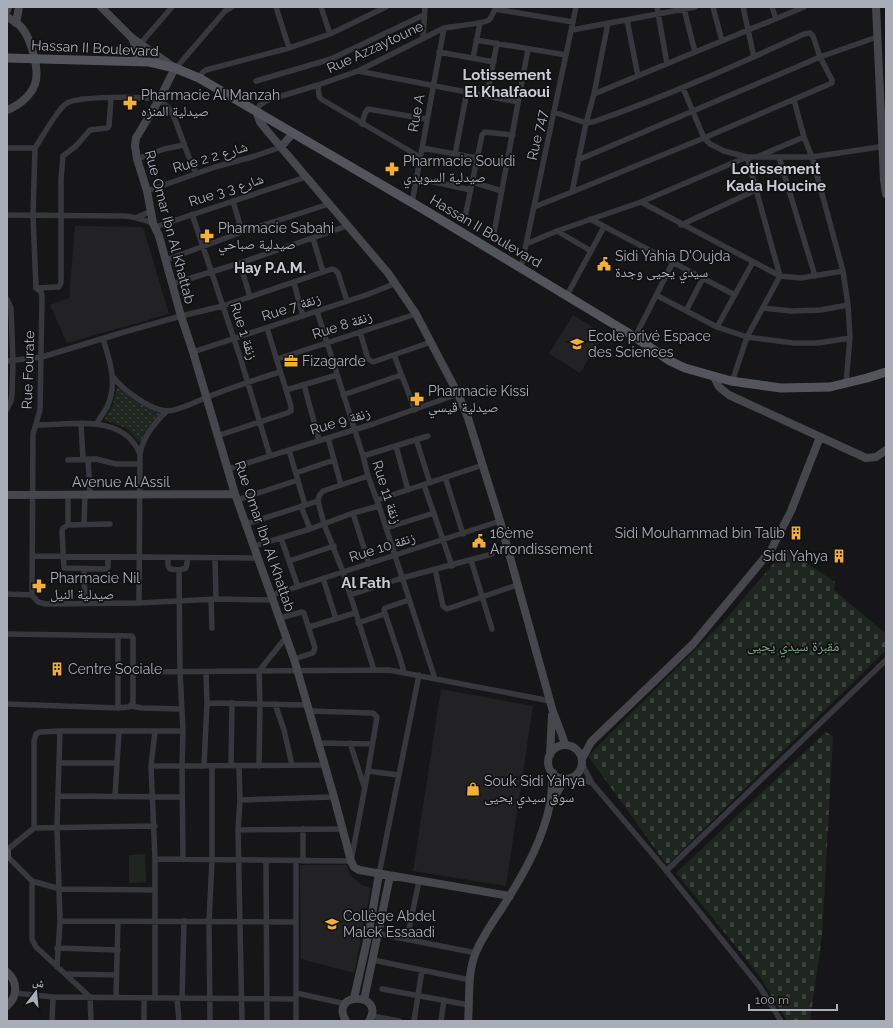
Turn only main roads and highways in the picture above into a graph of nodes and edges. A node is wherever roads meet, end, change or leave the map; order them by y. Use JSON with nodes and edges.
{"nodes":[{"id":1,"x":7,"y":58,"type":"edge"},
{"id":2,"x":886,"y":372,"type":"edge"}],
"edges":[{"from":1,"to":2,"type":"main road","name":"Hassan II Boulevard"}]}
